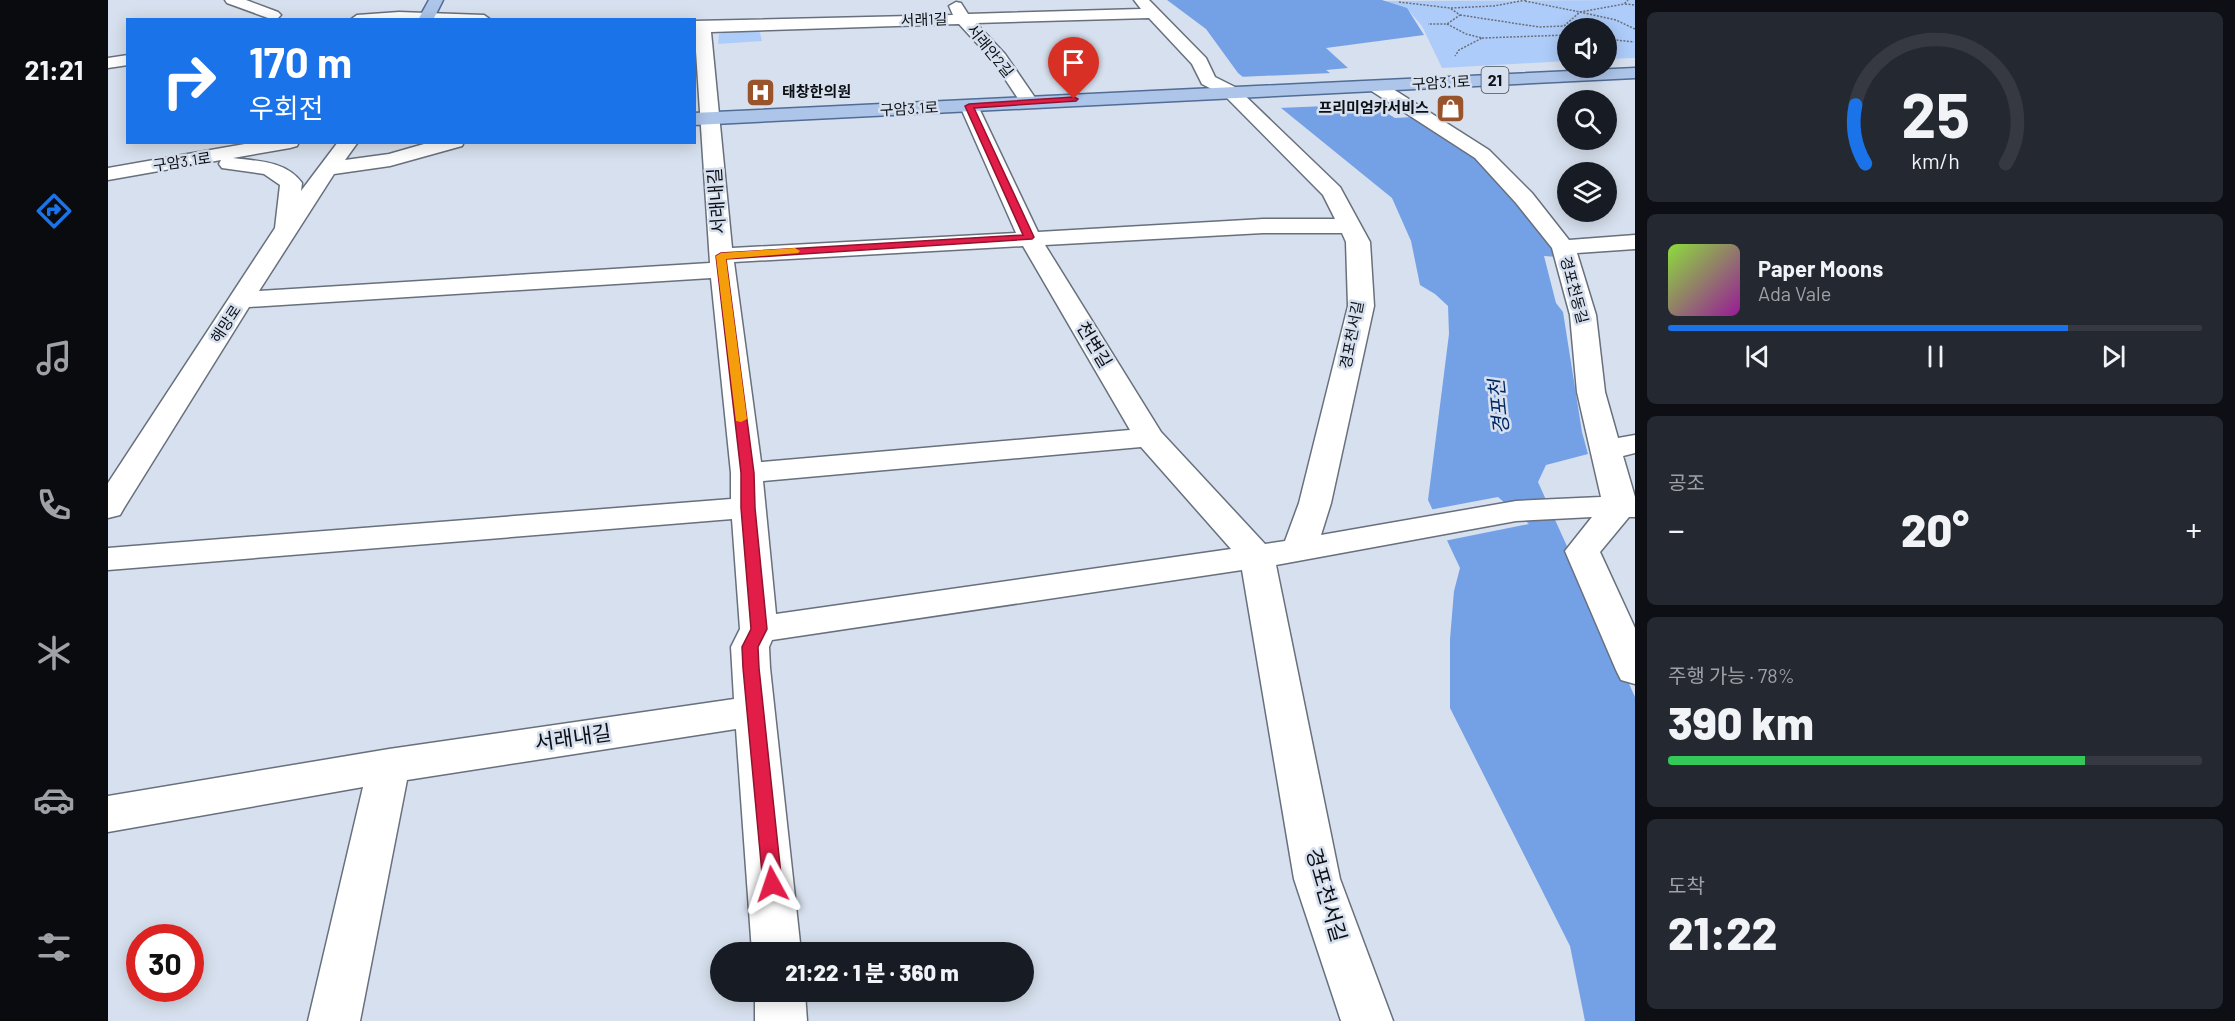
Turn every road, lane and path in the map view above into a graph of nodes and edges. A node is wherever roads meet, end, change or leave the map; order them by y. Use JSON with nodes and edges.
{"nodes":[{"id":1,"x":232,"y":0,"type":"edge"},
{"id":2,"x":436,"y":0,"type":"edge"},
{"id":3,"x":952,"y":0,"type":"edge"},
{"id":4,"x":1141,"y":0,"type":"edge"},
{"id":5,"x":1628,"y":0,"type":"edge"},
{"id":6,"x":1526,"y":1,"type":"edge"},
{"id":7,"x":1399,"y":2,"type":"dead end"},
{"id":8,"x":1624,"y":4,"type":"junction"},
{"id":9,"x":1635,"y":5,"type":"edge"},
{"id":10,"x":1450,"y":8,"type":"junction"},
{"id":11,"x":1580,"y":12,"type":"junction"},
{"id":12,"x":1153,"y":13,"type":"junction"},
{"id":13,"x":1460,"y":15,"type":"junction"},
{"id":14,"x":289,"y":18,"type":"edge"},
{"id":15,"x":426,"y":18,"type":"edge"},
{"id":16,"x":963,"y":19,"type":"junction"},
{"id":17,"x":696,"y":22,"type":"edge"},
{"id":18,"x":1428,"y":24,"type":"dead end"},
{"id":19,"x":1447,"y":24,"type":"junction"},
{"id":20,"x":1629,"y":24,"type":"junction"},
{"id":21,"x":1635,"y":24,"type":"edge"},
{"id":22,"x":1539,"y":27,"type":"junction"},
{"id":23,"x":1635,"y":29,"type":"edge"},
{"id":24,"x":1549,"y":34,"type":"junction"},
{"id":25,"x":1557,"y":34,"type":"edge"},
{"id":26,"x":1482,"y":38,"type":"junction"},
{"id":27,"x":1617,"y":40,"type":"edge"},
{"id":28,"x":1635,"y":42,"type":"edge"},
{"id":29,"x":696,"y":43,"type":"edge"},
{"id":30,"x":126,"y":60,"type":"edge"},
{"id":31,"x":1455,"y":60,"type":"dead end"},
{"id":32,"x":108,"y":63,"type":"edge"},
{"id":33,"x":1635,"y":73,"type":"edge"},
{"id":34,"x":1366,"y":86,"type":"junction"},
{"id":35,"x":1237,"y":92,"type":"junction"},
{"id":36,"x":1029,"y":102,"type":"junction"},
{"id":37,"x":969,"y":106,"type":"junction"},
{"id":38,"x":703,"y":118,"type":"edge"},
{"id":39,"x":215,"y":144,"type":"edge"},
{"id":40,"x":280,"y":144,"type":"edge"},
{"id":41,"x":347,"y":144,"type":"edge"},
{"id":42,"x":447,"y":144,"type":"edge"},
{"id":43,"x":197,"y":160,"type":"junction"},
{"id":44,"x":165,"y":163,"type":"junction"},
{"id":45,"x":326,"y":169,"type":"junction"},
{"id":46,"x":108,"y":174,"type":"edge"},
{"id":47,"x":285,"y":226,"type":"junction"},
{"id":48,"x":1351,"y":226,"type":"junction"},
{"id":49,"x":1029,"y":237,"type":"junction"},
{"id":50,"x":1635,"y":242,"type":"edge"},
{"id":51,"x":1563,"y":246,"type":"junction"},
{"id":52,"x":721,"y":263,"type":"junction"},
{"id":53,"x":241,"y":300,"type":"junction"},
{"id":54,"x":1149,"y":437,"type":"junction"},
{"id":55,"x":1621,"y":447,"type":"edge"},
{"id":56,"x":1635,"y":469,"type":"edge"},
{"id":57,"x":747,"y":473,"type":"junction"},
{"id":58,"x":1628,"y":507,"type":"edge"},
{"id":59,"x":108,"y":508,"type":"edge"},
{"id":60,"x":748,"y":508,"type":"junction"},
{"id":61,"x":1299,"y":550,"type":"junction"},
{"id":62,"x":1257,"y":557,"type":"junction"},
{"id":63,"x":108,"y":560,"type":"edge"},
{"id":64,"x":759,"y":629,"type":"junction"},
{"id":65,"x":1631,"y":652,"type":"edge"},
{"id":66,"x":756,"y":711,"type":"junction"},
{"id":67,"x":389,"y":765,"type":"junction"},
{"id":68,"x":108,"y":814,"type":"edge"},
{"id":69,"x":776,"y":942,"type":"edge"},
{"id":70,"x":781,"y":1002,"type":"edge"},
{"id":71,"x":334,"y":1021,"type":"edge"},
{"id":72,"x":782,"y":1021,"type":"edge"},
{"id":73,"x":1367,"y":1021,"type":"edge"}],
"edges":[{"from":1,"to":14,"type":"street"},
{"from":2,"to":15,"type":"main road"},
{"from":3,"to":16,"type":"street","name":"서래안2길"},
{"from":4,"to":12,"type":"street"},
{"from":5,"to":8,"type":"path"},
{"from":6,"to":10,"type":"path"},
{"from":6,"to":11,"type":"path"},
{"from":7,"to":10,"type":"path"},
{"from":8,"to":9,"type":"path"},
{"from":8,"to":11,"type":"path"},
{"from":10,"to":13,"type":"path"},
{"from":11,"to":20,"type":"path"},
{"from":11,"to":22,"type":"path"},
{"from":12,"to":16,"type":"street","name":"서래1길"},
{"from":12,"to":35,"type":"street"},
{"from":13,"to":19,"type":"path"},
{"from":13,"to":22,"type":"path"},
{"from":16,"to":17,"type":"street","name":"서래1길"},
{"from":16,"to":36,"type":"street","name":"서래안2길"},
{"from":18,"to":19,"type":"path"},
{"from":19,"to":26,"type":"path"},
{"from":20,"to":21,"type":"path"},
{"from":20,"to":23,"type":"path"},
{"from":22,"to":24,"type":"path"},
{"from":24,"to":25,"type":"path"},
{"from":24,"to":26,"type":"path"},
{"from":26,"to":31,"type":"path"},
{"from":27,"to":28,"type":"path"},
{"from":29,"to":38,"type":"street","name":"서래내길"},
{"from":30,"to":32,"type":"street"},
{"from":33,"to":34,"type":"main road","name":"구암3.1로","number":"21"},
{"from":34,"to":35,"type":"main road","number":"21"},
{"from":34,"to":51,"type":"street","name":"경포천동길"},
{"from":35,"to":36,"type":"main road","name":"구암3.1로","number":"21"},
{"from":35,"to":48,"type":"street","name":"경포천서길"},
{"from":36,"to":37,"type":"main road","name":"구암3.1로","number":"21"},
{"from":37,"to":38,"type":"main road","name":"구암3.1로","number":"21"},
{"from":37,"to":49,"type":"street","name":"천변길"},
{"from":38,"to":52,"type":"street","name":"서래내길"},
{"from":39,"to":44,"type":"street"},
{"from":40,"to":43,"type":"street","name":"구암3.1로"},
{"from":41,"to":45,"type":"street","name":"해망로"},
{"from":42,"to":45,"type":"street"},
{"from":43,"to":44,"type":"street","name":"구암3.1로"},
{"from":43,"to":47,"type":"street"},
{"from":44,"to":46,"type":"street","name":"구암3.1로"},
{"from":45,"to":47,"type":"street","name":"해망로"},
{"from":47,"to":53,"type":"street","name":"해망로"},
{"from":48,"to":49,"type":"street"},
{"from":48,"to":61,"type":"street","name":"경포천서길"},
{"from":49,"to":52,"type":"street"},
{"from":49,"to":54,"type":"street","name":"천변길"},
{"from":50,"to":51,"type":"street"},
{"from":51,"to":55,"type":"street","name":"경포천동길"},
{"from":52,"to":53,"type":"street"},
{"from":52,"to":57,"type":"street","name":"서래내길"},
{"from":53,"to":59,"type":"street","name":"해망로"},
{"from":54,"to":57,"type":"street"},
{"from":54,"to":62,"type":"street","name":"천변길"},
{"from":55,"to":56,"type":"street"},
{"from":55,"to":58,"type":"street","name":"경포천동길"},
{"from":57,"to":60,"type":"street","name":"서래내길"},
{"from":58,"to":61,"type":"street"},
{"from":58,"to":65,"type":"street"},
{"from":60,"to":63,"type":"street"},
{"from":60,"to":64,"type":"street","name":"서래내길"},
{"from":61,"to":62,"type":"street"},
{"from":62,"to":64,"type":"street"},
{"from":62,"to":73,"type":"street","name":"경포천서길"},
{"from":64,"to":66,"type":"street","name":"서래내길"},
{"from":66,"to":67,"type":"street","name":"서래내길"},
{"from":66,"to":69,"type":"street","name":"서래내길"},
{"from":67,"to":68,"type":"street","name":"서래내길"},
{"from":67,"to":71,"type":"street"},
{"from":70,"to":72,"type":"street"}]}
